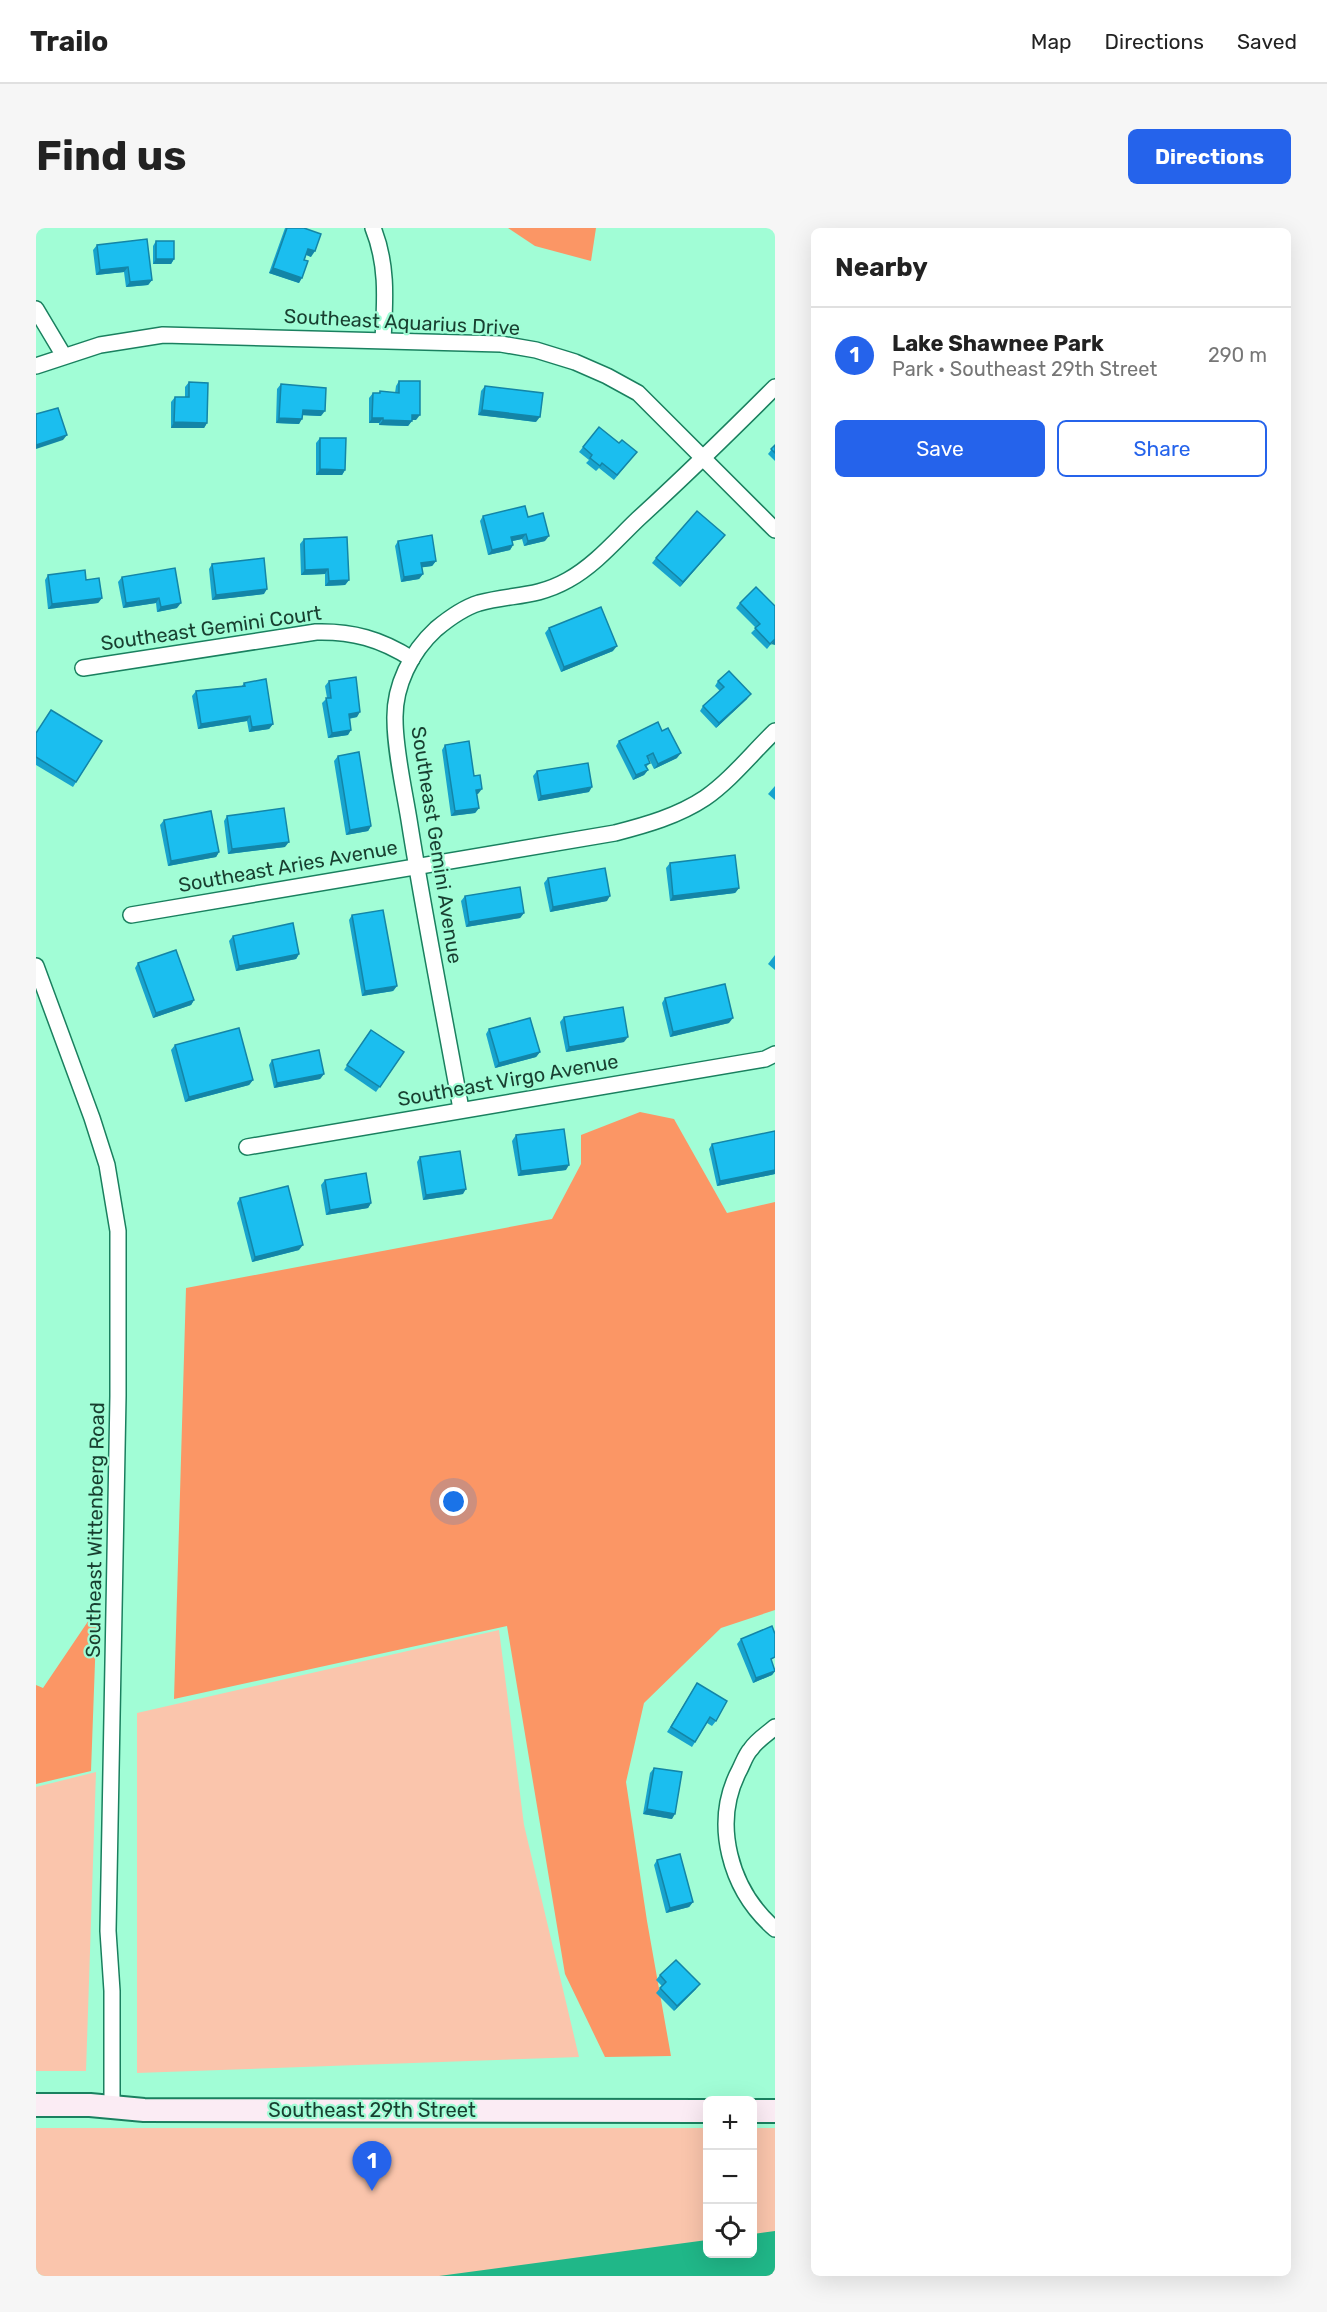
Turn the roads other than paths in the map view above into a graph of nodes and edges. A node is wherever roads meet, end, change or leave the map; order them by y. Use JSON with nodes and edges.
{"nodes":[{"id":1,"x":373,"y":228,"type":"edge"},
{"id":2,"x":36,"y":309,"type":"edge"},
{"id":3,"x":383,"y":340,"type":"junction"},
{"id":4,"x":64,"y":356,"type":"junction"},
{"id":5,"x":36,"y":366,"type":"edge"},
{"id":6,"x":775,"y":387,"type":"edge"},
{"id":7,"x":703,"y":459,"type":"junction"},
{"id":8,"x":775,"y":530,"type":"edge"},
{"id":9,"x":411,"y":659,"type":"junction"},
{"id":10,"x":84,"y":669,"type":"dead end"},
{"id":11,"x":775,"y":731,"type":"edge"},
{"id":12,"x":417,"y":866,"type":"junction"},
{"id":13,"x":131,"y":915,"type":"dead end"},
{"id":14,"x":36,"y":966,"type":"edge"},
{"id":15,"x":775,"y":1054,"type":"edge"},
{"id":16,"x":461,"y":1109,"type":"junction"},
{"id":17,"x":247,"y":1147,"type":"dead end"},
{"id":18,"x":775,"y":1727,"type":"edge"},
{"id":19,"x":775,"y":1929,"type":"edge"},
{"id":20,"x":36,"y":2105,"type":"edge"},
{"id":21,"x":112,"y":2107,"type":"junction"},
{"id":22,"x":703,"y":2111,"type":"edge"},
{"id":23,"x":757,"y":2111,"type":"edge"},
{"id":24,"x":775,"y":2111,"type":"edge"}],
"edges":[{"from":1,"to":3,"type":"street"},
{"from":2,"to":4,"type":"street"},
{"from":3,"to":4,"type":"street","name":"Southeast Aquarius Drive"},
{"from":3,"to":7,"type":"street","name":"Southeast Aquarius Drive"},
{"from":4,"to":5,"type":"street","name":"Southeast Aquarius Drive"},
{"from":6,"to":7,"type":"street","name":"Southeast Gemini Avenue"},
{"from":7,"to":8,"type":"street","name":"Southeast Aquarius Drive"},
{"from":7,"to":9,"type":"street","name":"Southeast Gemini Avenue"},
{"from":9,"to":10,"type":"street","name":"Southeast Gemini Court"},
{"from":9,"to":12,"type":"street","name":"Southeast Gemini Avenue"},
{"from":11,"to":12,"type":"street","name":"Southeast Aries Avenue"},
{"from":12,"to":13,"type":"street","name":"Southeast Aries Avenue"},
{"from":12,"to":16,"type":"street","name":"Southeast Gemini Avenue"},
{"from":14,"to":21,"type":"street","name":"Southeast Wittenberg Road"},
{"from":15,"to":16,"type":"street","name":"Southeast Virgo Avenue"},
{"from":16,"to":17,"type":"street","name":"Southeast Virgo Avenue"},
{"from":18,"to":19,"type":"street"},
{"from":20,"to":21,"type":"main road","name":"Southeast 29th Street"},
{"from":21,"to":22,"type":"main road","name":"Southeast 29th Street"},
{"from":23,"to":24,"type":"main road"}]}
